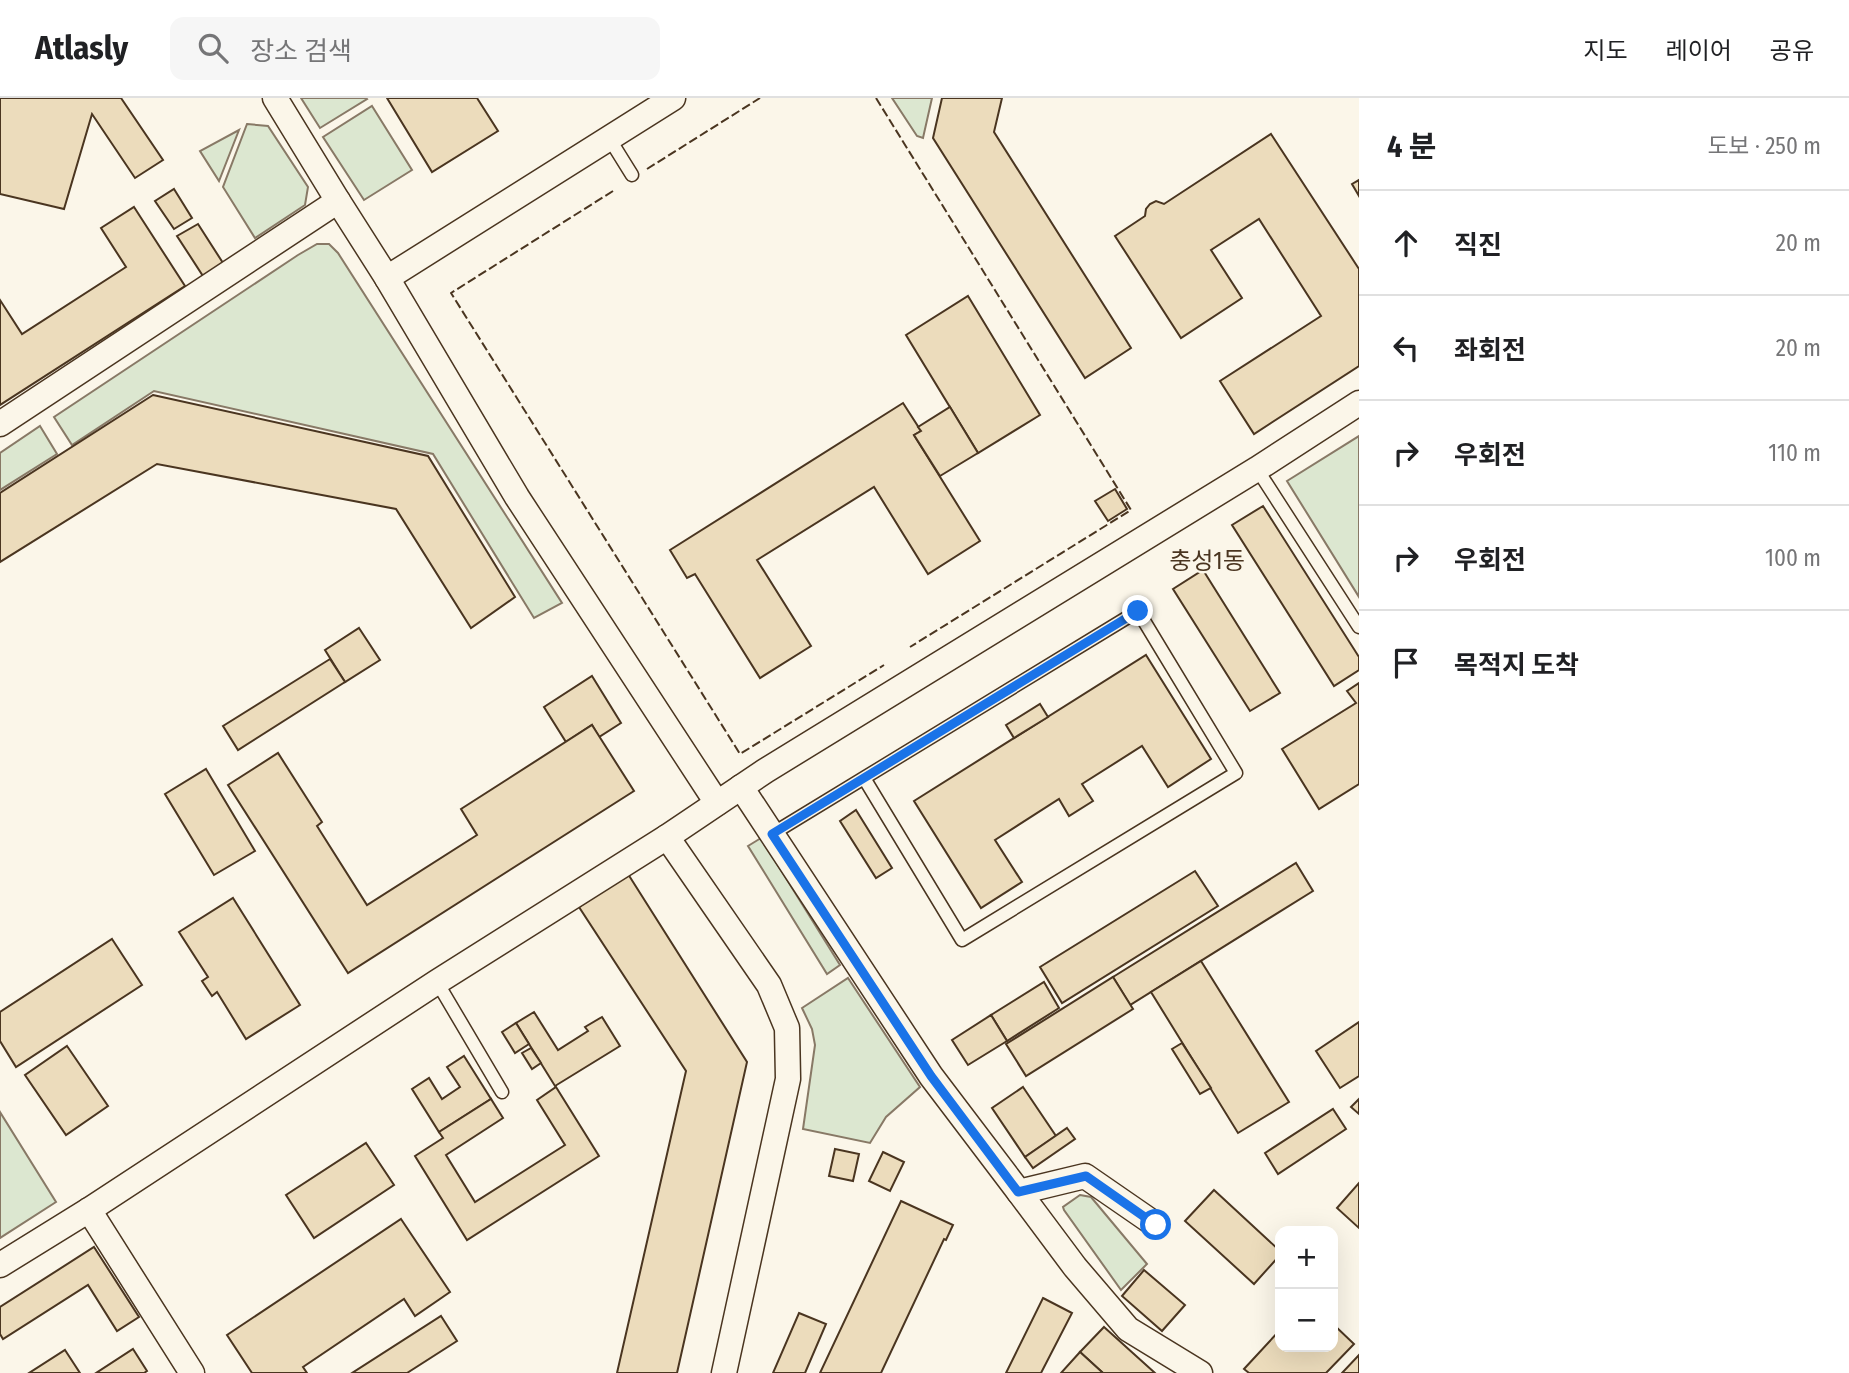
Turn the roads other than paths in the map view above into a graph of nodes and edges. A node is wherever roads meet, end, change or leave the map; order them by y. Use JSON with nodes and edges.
{"nodes":[{"id":1,"x":275,"y":98,"type":"edge"},
{"id":2,"x":673,"y":98,"type":"edge"},
{"id":3,"x":609,"y":138,"type":"junction"},
{"id":4,"x":632,"y":175,"type":"dead end"},
{"id":5,"x":338,"y":201,"type":"junction"},
{"id":6,"x":387,"y":278,"type":"junction"},
{"id":7,"x":1359,"y":403,"type":"edge"},
{"id":8,"x":0,"y":424,"type":"edge"},
{"id":9,"x":1257,"y":469,"type":"junction"},
{"id":10,"x":1359,"y":627,"type":"edge"},
{"id":11,"x":863,"y":778,"type":"junction"},
{"id":12,"x":741,"y":787,"type":"junction"},
{"id":13,"x":717,"y":803,"type":"junction"},
{"id":14,"x":772,"y":834,"type":"junction"},
{"id":15,"x":667,"y":837,"type":"junction"},
{"id":16,"x":438,"y":982,"type":"junction"},
{"id":17,"x":502,"y":1093,"type":"dead end"},
{"id":18,"x":1018,"y":1192,"type":"junction"},
{"id":19,"x":89,"y":1210,"type":"junction"},
{"id":20,"x":1156,"y":1225,"type":"dead end"},
{"id":21,"x":0,"y":1265,"type":"edge"},
{"id":22,"x":192,"y":1373,"type":"edge"},
{"id":23,"x":723,"y":1373,"type":"edge"},
{"id":24,"x":1200,"y":1373,"type":"edge"}],
"edges":[{"from":1,"to":5,"type":"street"},
{"from":2,"to":3,"type":"street"},
{"from":3,"to":4,"type":"lane"},
{"from":3,"to":6,"type":"street"},
{"from":5,"to":6,"type":"street"},
{"from":5,"to":8,"type":"street"},
{"from":6,"to":13,"type":"street"},
{"from":7,"to":9,"type":"street"},
{"from":9,"to":10,"type":"lane"},
{"from":9,"to":12,"type":"street"},
{"from":11,"to":11,"type":"lane"},
{"from":11,"to":14,"type":"lane"},
{"from":12,"to":13,"type":"street"},
{"from":12,"to":14,"type":"street"},
{"from":13,"to":15,"type":"street"},
{"from":14,"to":18,"type":"street"},
{"from":15,"to":16,"type":"street"},
{"from":15,"to":23,"type":"street"},
{"from":16,"to":17,"type":"lane"},
{"from":16,"to":19,"type":"street"},
{"from":18,"to":20,"type":"street"},
{"from":18,"to":24,"type":"street"},
{"from":19,"to":21,"type":"street"},
{"from":19,"to":22,"type":"street"}]}
